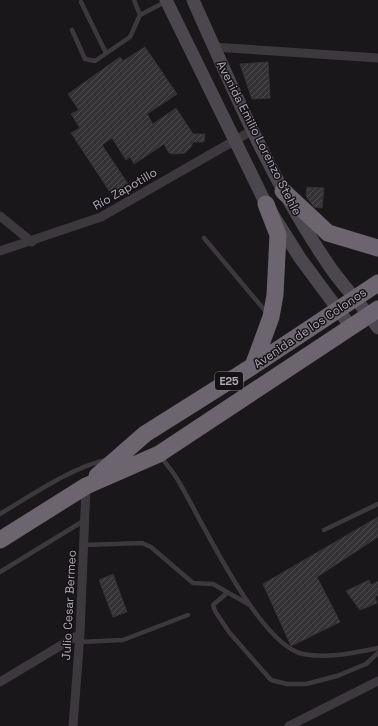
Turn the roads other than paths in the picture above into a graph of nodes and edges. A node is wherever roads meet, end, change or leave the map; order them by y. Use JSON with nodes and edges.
{"nodes":[{"id":1,"x":134,"y":0,"type":"edge"},
{"id":2,"x":193,"y":0,"type":"edge"},
{"id":3,"x":166,"y":1,"type":"edge"},
{"id":4,"x":81,"y":2,"type":"dead end"},
{"id":5,"x":140,"y":15,"type":"junction"},
{"id":6,"x":72,"y":30,"type":"dead end"},
{"id":7,"x":214,"y":47,"type":"junction"},
{"id":8,"x":106,"y":53,"type":"junction"},
{"id":9,"x":378,"y":58,"type":"edge"},
{"id":10,"x":253,"y":130,"type":"junction"},
{"id":11,"x":233,"y":140,"type":"junction"},
{"id":12,"x":283,"y":191,"type":"junction"},
{"id":13,"x":266,"y":204,"type":"junction"},
{"id":14,"x":0,"y":216,"type":"edge"},
{"id":15,"x":204,"y":238,"type":"dead end"},
{"id":16,"x":32,"y":242,"type":"junction"},
{"id":17,"x":378,"y":248,"type":"edge"},
{"id":18,"x":0,"y":251,"type":"edge"},
{"id":19,"x":378,"y":283,"type":"edge"},
{"id":20,"x":354,"y":297,"type":"junction"},
{"id":21,"x":337,"y":309,"type":"junction"},
{"id":22,"x":271,"y":317,"type":"junction"},
{"id":23,"x":375,"y":317,"type":"edge"},
{"id":24,"x":351,"y":328,"type":"junction"},
{"id":25,"x":253,"y":366,"type":"junction"},
{"id":26,"x":159,"y":454,"type":"junction"},
{"id":27,"x":117,"y":458,"type":"junction"},
{"id":28,"x":86,"y":486,"type":"junction"},
{"id":29,"x":378,"y":504,"type":"edge"},
{"id":30,"x":0,"y":514,"type":"edge"},
{"id":31,"x":85,"y":520,"type":"junction"},
{"id":32,"x":324,"y":530,"type":"dead end"},
{"id":33,"x":0,"y":540,"type":"edge"},
{"id":34,"x":84,"y":545,"type":"junction"},
{"id":35,"x":0,"y":572,"type":"edge"},
{"id":36,"x":227,"y":593,"type":"junction"},
{"id":37,"x":248,"y":604,"type":"junction"},
{"id":38,"x":188,"y":615,"type":"dead end"},
{"id":39,"x":80,"y":638,"type":"junction"},
{"id":40,"x":378,"y":648,"type":"edge"},
{"id":41,"x":378,"y":654,"type":"edge"},
{"id":42,"x":378,"y":680,"type":"edge"},
{"id":43,"x":0,"y":682,"type":"edge"},
{"id":44,"x":73,"y":726,"type":"edge"},
{"id":45,"x":289,"y":726,"type":"edge"}],
"edges":[{"from":1,"to":5,"type":"lane"},
{"from":2,"to":7,"type":"street","name":"Avenida Emilio Lorenzo Stehle"},
{"from":3,"to":5,"type":"lane"},
{"from":3,"to":11,"type":"street","name":"Avenida Emilio Lorenzo Stehle"},
{"from":4,"to":8,"type":"lane"},
{"from":5,"to":8,"type":"lane"},
{"from":6,"to":8,"type":"lane"},
{"from":7,"to":9,"type":"street"},
{"from":7,"to":10,"type":"street","name":"Avenida Emilio Lorenzo Stehle"},
{"from":10,"to":11,"type":"street","name":"Río Zapotillo"},
{"from":10,"to":12,"type":"street","name":"Avenida Emilio Lorenzo Stehle"},
{"from":11,"to":13,"type":"street","name":"Avenida Emilio Lorenzo Stehle"},
{"from":11,"to":16,"type":"street","name":"Río Zapotillo"},
{"from":12,"to":17,"type":"highway"},
{"from":12,"to":20,"type":"street","name":"Avenida Emilio Lorenzo Stehle"},
{"from":13,"to":21,"type":"street","name":"Avenida Emilio Lorenzo Stehle"},
{"from":13,"to":22,"type":"highway"},
{"from":14,"to":16,"type":"street"},
{"from":15,"to":22,"type":"lane"},
{"from":16,"to":18,"type":"street","name":"Río Zapotillo"},
{"from":19,"to":20,"type":"highway","name":"Avenida de los Colonos","number":"E25"},
{"from":20,"to":21,"type":"highway","name":"Avenida de los Colonos","number":"E25"},
{"from":20,"to":23,"type":"street","name":"Avenida Emilio Lorenzo Stehle"},
{"from":21,"to":24,"type":"street","name":"Avenida Emilio Lorenzo Stehle"},
{"from":21,"to":25,"type":"highway","name":"Avenida de los Colonos","number":"E25"},
{"from":22,"to":25,"type":"highway"},
{"from":23,"to":24,"type":"highway","name":"Avenida de los Colonos","number":"E25"},
{"from":24,"to":26,"type":"highway","name":"Avenida de los Colonos","number":"E25"},
{"from":25,"to":27,"type":"highway","name":"Avenida de los Colonos","number":"E25"},
{"from":26,"to":28,"type":"highway","name":"Avenida de los Colonos","number":"E25"},
{"from":26,"to":37,"type":"lane"},
{"from":27,"to":28,"type":"highway","name":"Avenida de los Colonos","number":"E25"},
{"from":27,"to":30,"type":"lane"},
{"from":28,"to":31,"type":"street","name":"Julio Cesar Bermeo"},
{"from":28,"to":33,"type":"highway","name":"Avenida de los Colonos","number":"E25"},
{"from":29,"to":32,"type":"lane"},
{"from":31,"to":34,"type":"street","name":"Julio Cesar Bermeo"},
{"from":31,"to":35,"type":"lane"},
{"from":34,"to":36,"type":"lane"},
{"from":34,"to":39,"type":"street","name":"Julio Cesar Bermeo"},
{"from":36,"to":37,"type":"lane"},
{"from":36,"to":41,"type":"lane"},
{"from":37,"to":40,"type":"lane"},
{"from":38,"to":39,"type":"lane"},
{"from":39,"to":43,"type":"street"},
{"from":39,"to":44,"type":"street","name":"Julio Cesar Bermeo"},
{"from":42,"to":45,"type":"street"}]}
